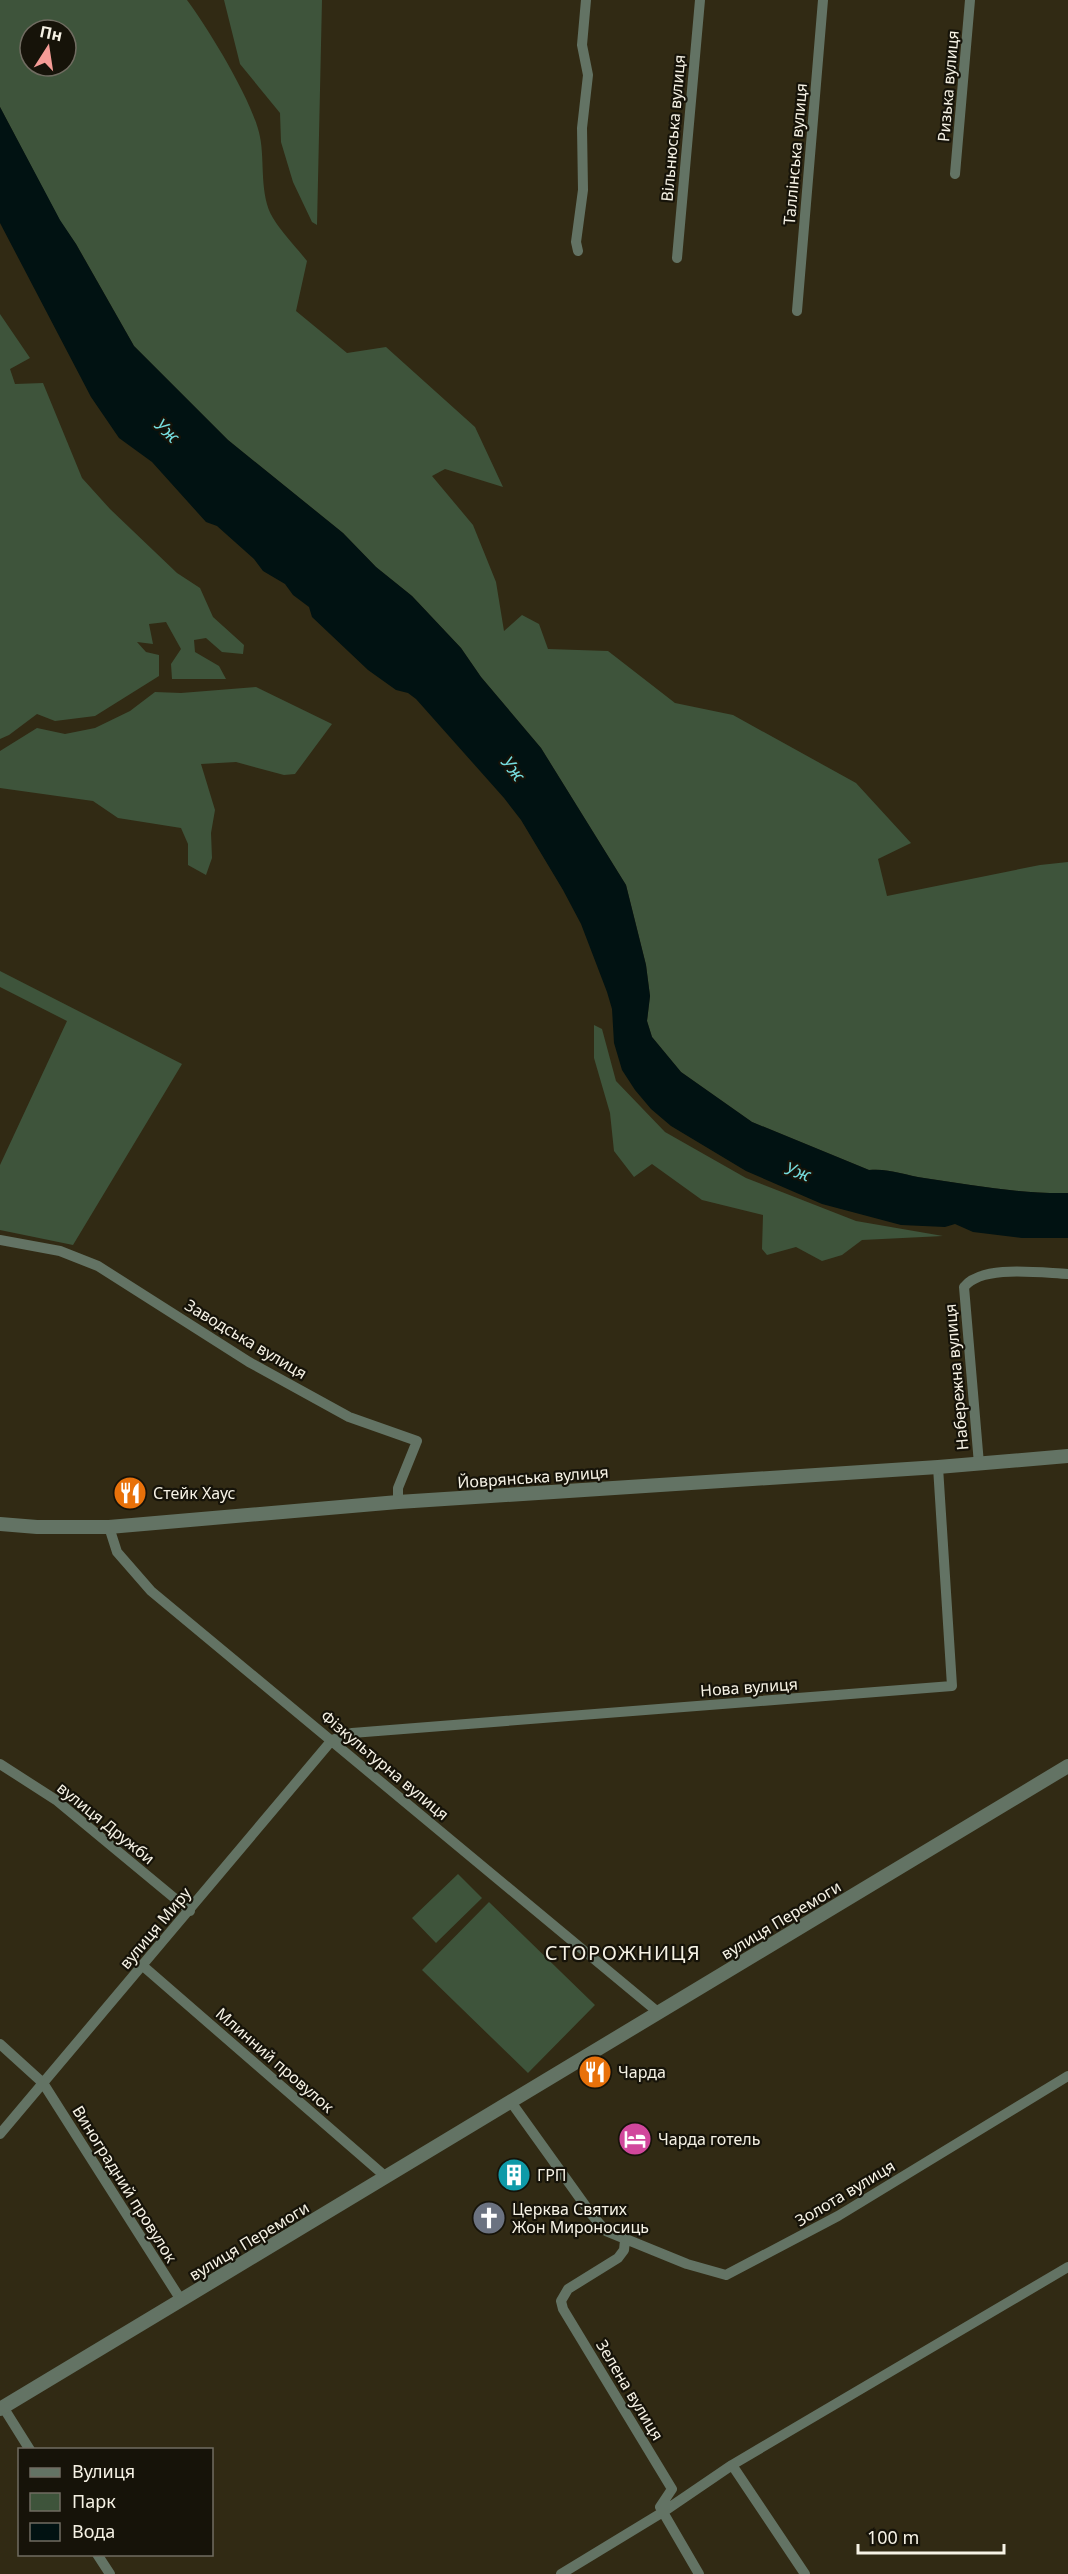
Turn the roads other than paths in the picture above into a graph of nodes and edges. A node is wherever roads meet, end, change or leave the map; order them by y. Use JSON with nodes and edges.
{"nodes":[{"id":1,"x":586,"y":0,"type":"edge"},
{"id":2,"x":700,"y":0,"type":"edge"},
{"id":3,"x":823,"y":0,"type":"edge"},
{"id":4,"x":970,"y":0,"type":"edge"},
{"id":5,"x":955,"y":174,"type":"dead end"},
{"id":6,"x":578,"y":250,"type":"dead end"},
{"id":7,"x":676,"y":258,"type":"dead end"},
{"id":8,"x":797,"y":311,"type":"dead end"},
{"id":9,"x":0,"y":1240,"type":"edge"},
{"id":10,"x":1068,"y":1274,"type":"edge"},
{"id":11,"x":1068,"y":1456,"type":"edge"},
{"id":12,"x":979,"y":1464,"type":"junction"},
{"id":13,"x":938,"y":1467,"type":"junction"},
{"id":14,"x":398,"y":1502,"type":"junction"},
{"id":15,"x":0,"y":1524,"type":"edge"},
{"id":16,"x":109,"y":1527,"type":"junction"},
{"id":17,"x":332,"y":1740,"type":"junction"},
{"id":18,"x":0,"y":1764,"type":"edge"},
{"id":19,"x":1068,"y":1766,"type":"edge"},
{"id":20,"x":190,"y":1911,"type":"junction"},
{"id":21,"x":143,"y":1966,"type":"junction"},
{"id":22,"x":659,"y":2013,"type":"junction"},
{"id":23,"x":0,"y":2043,"type":"edge"},
{"id":24,"x":1068,"y":2076,"type":"edge"},
{"id":25,"x":43,"y":2083,"type":"junction"},
{"id":26,"x":511,"y":2102,"type":"junction"},
{"id":27,"x":0,"y":2134,"type":"edge"},
{"id":28,"x":386,"y":2177,"type":"junction"},
{"id":29,"x":626,"y":2240,"type":"junction"},
{"id":30,"x":1068,"y":2267,"type":"edge"},
{"id":31,"x":182,"y":2300,"type":"junction"},
{"id":32,"x":1,"y":2408,"type":"edge"},
{"id":33,"x":29,"y":2448,"type":"edge"},
{"id":34,"x":732,"y":2465,"type":"junction"},
{"id":35,"x":663,"y":2512,"type":"junction"},
{"id":36,"x":98,"y":2556,"type":"edge"},
{"id":37,"x":110,"y":2574,"type":"edge"},
{"id":38,"x":561,"y":2574,"type":"edge"},
{"id":39,"x":699,"y":2574,"type":"edge"},
{"id":40,"x":805,"y":2574,"type":"edge"}],
"edges":[{"from":1,"to":6,"type":"street"},
{"from":2,"to":7,"type":"street","name":"Вільнюська вулиця"},
{"from":3,"to":8,"type":"street","name":"Таллінська вулиця"},
{"from":4,"to":5,"type":"street","name":"Ризька вулиця"},
{"from":9,"to":14,"type":"street","name":"Заводська вулиця"},
{"from":10,"to":12,"type":"street","name":"Набережна вулиця"},
{"from":11,"to":12,"type":"street","name":"Йоврянська вулиця"},
{"from":12,"to":13,"type":"street","name":"Йоврянська вулиця"},
{"from":13,"to":14,"type":"street","name":"Йоврянська вулиця"},
{"from":13,"to":17,"type":"street","name":"Нова вулиця"},
{"from":14,"to":16,"type":"street","name":"Йоврянська вулиця"},
{"from":15,"to":16,"type":"street","name":"Йоврянська вулиця"},
{"from":16,"to":17,"type":"street","name":"Фізкультурна вулиця"},
{"from":17,"to":20,"type":"street","name":"вулиця Миру"},
{"from":17,"to":22,"type":"street","name":"Фізкультурна вулиця"},
{"from":18,"to":20,"type":"street","name":"вулиця Дружби"},
{"from":19,"to":22,"type":"street","name":"вулиця Перемоги"},
{"from":20,"to":21,"type":"street","name":"вулиця Миру"},
{"from":21,"to":25,"type":"street","name":"вулиця Миру"},
{"from":21,"to":28,"type":"street","name":"Млинний провулок"},
{"from":22,"to":26,"type":"street","name":"вулиця Перемоги"},
{"from":23,"to":25,"type":"street","name":"Виноградний провулок"},
{"from":24,"to":29,"type":"street","name":"Золота вулиця"},
{"from":25,"to":27,"type":"street","name":"вулиця Миру"},
{"from":25,"to":31,"type":"street","name":"Виноградний провулок"},
{"from":26,"to":28,"type":"street","name":"вулиця Перемоги"},
{"from":26,"to":29,"type":"street"},
{"from":28,"to":31,"type":"street","name":"вулиця Перемоги"},
{"from":29,"to":35,"type":"street","name":"Зелена вулиця"},
{"from":30,"to":34,"type":"street"},
{"from":31,"to":32,"type":"street","name":"вулиця Перемоги"},
{"from":32,"to":33,"type":"street","name":"вулиця Перемоги"},
{"from":34,"to":35,"type":"street"},
{"from":34,"to":40,"type":"street"},
{"from":35,"to":38,"type":"street"},
{"from":35,"to":39,"type":"street"},
{"from":36,"to":37,"type":"street"}]}
